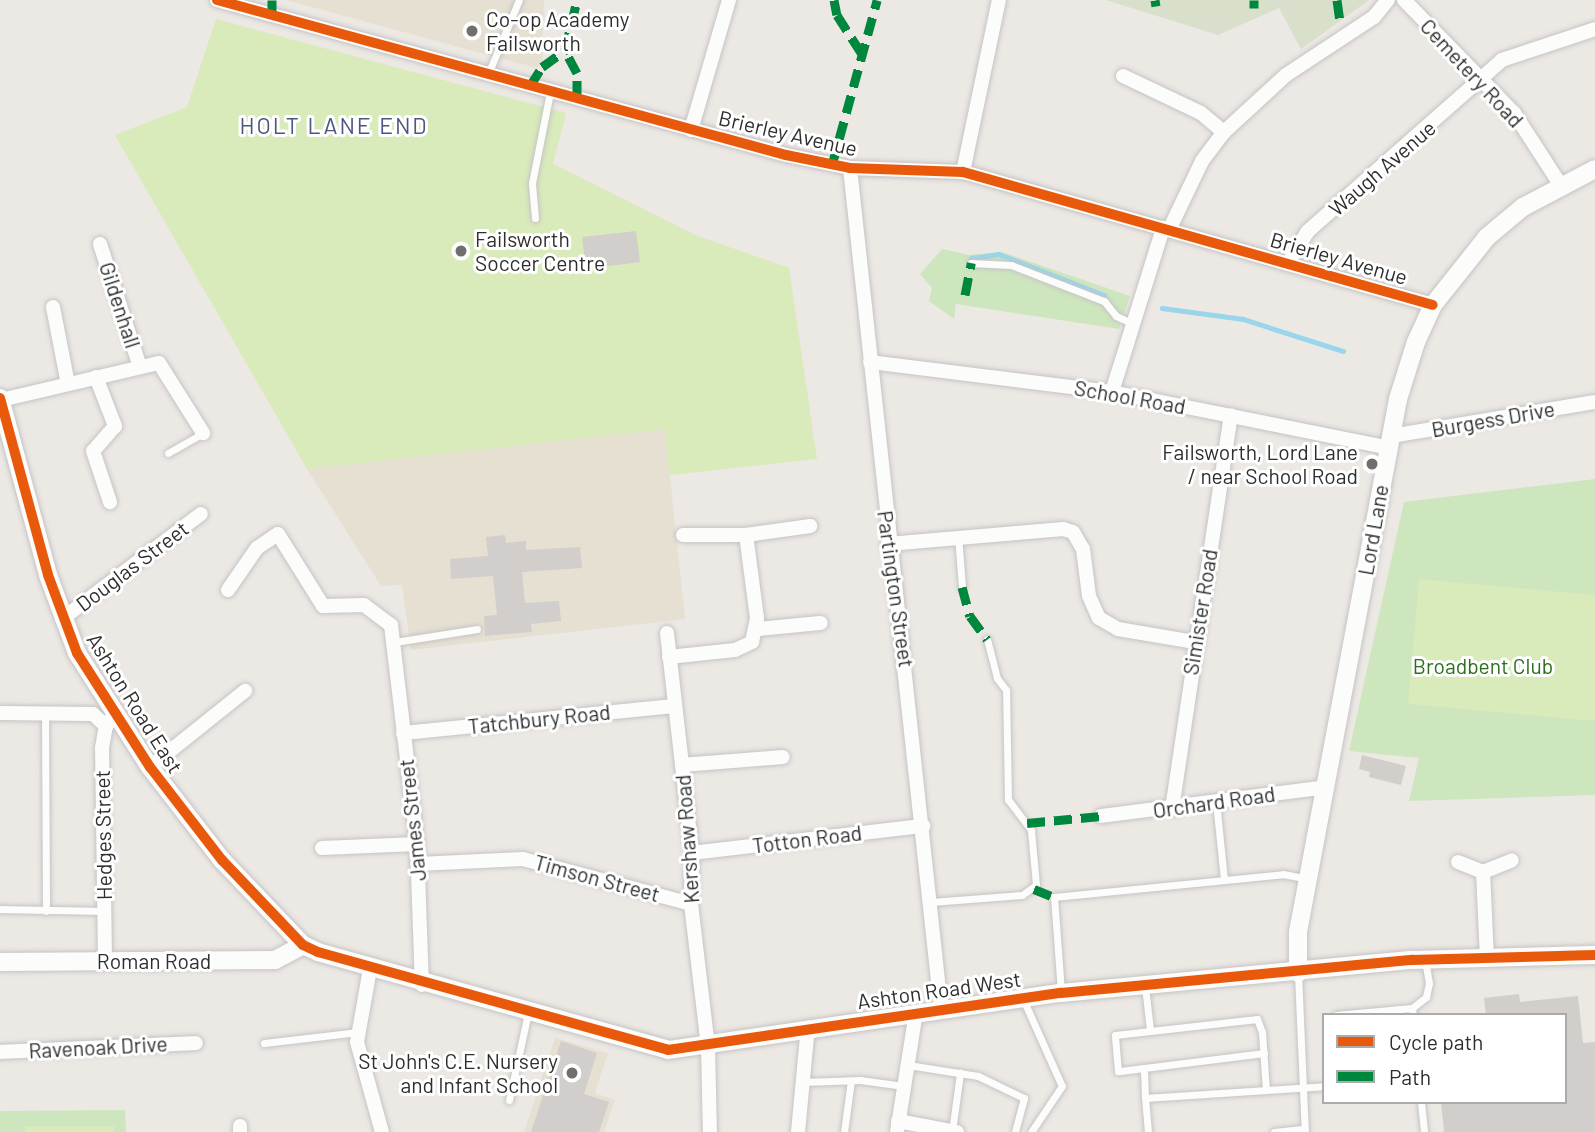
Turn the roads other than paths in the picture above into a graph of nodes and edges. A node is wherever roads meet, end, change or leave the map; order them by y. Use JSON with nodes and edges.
{"nodes":[{"id":1,"x":218,"y":0,"type":"edge"},
{"id":2,"x":519,"y":0,"type":"edge"},
{"id":3,"x":729,"y":0,"type":"edge"},
{"id":4,"x":999,"y":0,"type":"edge"},
{"id":5,"x":1388,"y":0,"type":"edge"},
{"id":6,"x":1404,"y":0,"type":"edge"},
{"id":7,"x":1595,"y":29,"type":"edge"},
{"id":8,"x":488,"y":74,"type":"junction"},
{"id":9,"x":1123,"y":76,"type":"dead end"},
{"id":10,"x":1483,"y":80,"type":"junction"},
{"id":11,"x":550,"y":92,"type":"junction"},
{"id":12,"x":691,"y":130,"type":"junction"},
{"id":13,"x":1224,"y":132,"type":"junction"},
{"id":14,"x":850,"y":169,"type":"junction"},
{"id":15,"x":1595,"y":169,"type":"edge"},
{"id":16,"x":963,"y":172,"type":"junction"},
{"id":17,"x":1560,"y":184,"type":"junction"},
{"id":18,"x":535,"y":218,"type":"dead end"},
{"id":19,"x":1166,"y":229,"type":"junction"},
{"id":20,"x":100,"y":244,"type":"dead end"},
{"id":21,"x":971,"y":263,"type":"dead end"},
{"id":22,"x":1288,"y":263,"type":"junction"},
{"id":23,"x":1433,"y":305,"type":"junction"},
{"id":24,"x":53,"y":307,"type":"dead end"},
{"id":25,"x":1132,"y":323,"type":"junction"},
{"id":26,"x":870,"y":362,"type":"junction"},
{"id":27,"x":140,"y":367,"type":"junction"},
{"id":28,"x":96,"y":377,"type":"junction"},
{"id":29,"x":68,"y":384,"type":"junction"},
{"id":30,"x":1112,"y":392,"type":"junction"},
{"id":31,"x":0,"y":399,"type":"edge"},
{"id":32,"x":1595,"y":402,"type":"edge"},
{"id":33,"x":1231,"y":415,"type":"junction"},
{"id":34,"x":203,"y":433,"type":"joint"},
{"id":35,"x":1390,"y":442,"type":"junction"},
{"id":36,"x":168,"y":453,"type":"dead end"},
{"id":37,"x":110,"y":502,"type":"dead end"},
{"id":38,"x":201,"y":514,"type":"dead end"},
{"id":39,"x":810,"y":526,"type":"dead end"},
{"id":40,"x":683,"y":535,"type":"dead end"},
{"id":41,"x":746,"y":535,"type":"junction"},
{"id":42,"x":958,"y":536,"type":"junction"},
{"id":43,"x":888,"y":544,"type":"junction"},
{"id":44,"x":962,"y":587,"type":"dead end"},
{"id":45,"x":228,"y":590,"type":"dead end"},
{"id":46,"x":62,"y":619,"type":"junction"},
{"id":47,"x":821,"y":622,"type":"dead end"},
{"id":48,"x":477,"y":629,"type":"dead end"},
{"id":49,"x":757,"y":629,"type":"junction"},
{"id":50,"x":667,"y":633,"type":"dead end"},
{"id":51,"x":987,"y":639,"type":"dead end"},
{"id":52,"x":1194,"y":642,"type":"junction"},
{"id":53,"x":396,"y":649,"type":"junction"},
{"id":54,"x":670,"y":657,"type":"junction"},
{"id":55,"x":245,"y":691,"type":"dead end"},
{"id":56,"x":675,"y":706,"type":"junction"},
{"id":57,"x":0,"y":713,"type":"edge"},
{"id":58,"x":44,"y":714,"type":"junction"},
{"id":59,"x":110,"y":720,"type":"junction"},
{"id":60,"x":403,"y":733,"type":"junction"},
{"id":61,"x":783,"y":757,"type":"dead end"},
{"id":62,"x":682,"y":765,"type":"junction"},
{"id":63,"x":150,"y":767,"type":"junction"},
{"id":64,"x":1326,"y":787,"type":"junction"},
{"id":65,"x":1216,"y":802,"type":"junction"},
{"id":66,"x":1172,"y":808,"type":"junction"},
{"id":67,"x":1101,"y":816,"type":"dead end"},
{"id":68,"x":923,"y":826,"type":"junction"},
{"id":69,"x":417,"y":844,"type":"junction"},
{"id":70,"x":322,"y":848,"type":"dead end"},
{"id":71,"x":692,"y":853,"type":"junction"},
{"id":72,"x":1512,"y":860,"type":"dead end"},
{"id":73,"x":1458,"y":862,"type":"dead end"},
{"id":74,"x":418,"y":864,"type":"junction"},
{"id":75,"x":1483,"y":872,"type":"junction"},
{"id":76,"x":1308,"y":879,"type":"junction"},
{"id":77,"x":1224,"y":880,"type":"junction"},
{"id":78,"x":931,"y":902,"type":"junction"},
{"id":79,"x":691,"y":904,"type":"junction"},
{"id":80,"x":0,"y":909,"type":"edge"},
{"id":81,"x":46,"y":911,"type":"junction"},
{"id":82,"x":106,"y":911,"type":"junction"},
{"id":83,"x":303,"y":945,"type":"junction"},
{"id":84,"x":1595,"y":955,"type":"edge"},
{"id":85,"x":1487,"y":959,"type":"junction"},
{"id":86,"x":105,"y":960,"type":"junction"},
{"id":87,"x":1425,"y":960,"type":"junction"},
{"id":88,"x":0,"y":962,"type":"edge"},
{"id":89,"x":370,"y":969,"type":"junction"},
{"id":90,"x":1298,"y":973,"type":"junction"},
{"id":91,"x":422,"y":985,"type":"junction"},
{"id":92,"x":1145,"y":986,"type":"junction"},
{"id":93,"x":1061,"y":993,"type":"junction"},
{"id":94,"x":1023,"y":998,"type":"junction"},
{"id":95,"x":941,"y":1009,"type":"junction"},
{"id":96,"x":916,"y":1012,"type":"junction"},
{"id":97,"x":1413,"y":1012,"type":"edge"},
{"id":98,"x":528,"y":1013,"type":"junction"},
{"id":99,"x":1387,"y":1013,"type":"edge"},
{"id":100,"x":807,"y":1027,"type":"junction"},
{"id":101,"x":1150,"y":1030,"type":"junction"},
{"id":102,"x":358,"y":1032,"type":"junction"},
{"id":103,"x":197,"y":1043,"type":"dead end"},
{"id":104,"x":264,"y":1043,"type":"dead end"},
{"id":105,"x":708,"y":1046,"type":"junction"},
{"id":106,"x":0,"y":1052,"type":"edge"},
{"id":107,"x":1264,"y":1053,"type":"junction"},
{"id":108,"x":907,"y":1065,"type":"junction"},
{"id":109,"x":1144,"y":1069,"type":"junction"},
{"id":110,"x":960,"y":1073,"type":"junction"},
{"id":111,"x":851,"y":1080,"type":"junction"},
{"id":112,"x":803,"y":1082,"type":"junction"},
{"id":113,"x":904,"y":1086,"type":"junction"},
{"id":114,"x":1322,"y":1086,"type":"edge"},
{"id":115,"x":1301,"y":1088,"type":"junction"},
{"id":116,"x":1266,"y":1090,"type":"junction"},
{"id":117,"x":1145,"y":1098,"type":"junction"},
{"id":118,"x":509,"y":1100,"type":"dead end"},
{"id":119,"x":1421,"y":1104,"type":"edge"},
{"id":120,"x":897,"y":1126,"type":"edge"},
{"id":121,"x":1305,"y":1131,"type":"edge"},
{"id":122,"x":382,"y":1132,"type":"edge"},
{"id":123,"x":710,"y":1132,"type":"edge"},
{"id":124,"x":798,"y":1132,"type":"edge"},
{"id":125,"x":845,"y":1132,"type":"edge"},
{"id":126,"x":954,"y":1132,"type":"edge"},
{"id":127,"x":1015,"y":1132,"type":"edge"},
{"id":128,"x":1031,"y":1132,"type":"edge"},
{"id":129,"x":1148,"y":1132,"type":"edge"},
{"id":130,"x":1273,"y":1132,"type":"edge"},
{"id":131,"x":1424,"y":1132,"type":"edge"}],
"edges":[{"from":1,"to":8,"type":"street","name":"Brierley Avenue"},
{"from":2,"to":8,"type":"lane"},
{"from":3,"to":12,"type":"street"},
{"from":4,"to":16,"type":"street"},
{"from":5,"to":13,"type":"street"},
{"from":6,"to":10,"type":"street","name":"Cemetery Road"},
{"from":7,"to":10,"type":"street","name":"Waugh Avenue"},
{"from":8,"to":11,"type":"street","name":"Brierley Avenue"},
{"from":9,"to":13,"type":"street"},
{"from":10,"to":17,"type":"street","name":"Cemetery Road"},
{"from":10,"to":22,"type":"street","name":"Waugh Avenue"},
{"from":11,"to":12,"type":"street","name":"Brierley Avenue"},
{"from":11,"to":18,"type":"lane"},
{"from":12,"to":14,"type":"street","name":"Brierley Avenue"},
{"from":13,"to":19,"type":"street"},
{"from":14,"to":16,"type":"street","name":"Brierley Avenue"},
{"from":14,"to":26,"type":"street","name":"Partington Street"},
{"from":15,"to":17,"type":"street","name":"Lord Lane"},
{"from":16,"to":19,"type":"street","name":"Brierley Avenue"},
{"from":17,"to":23,"type":"street","name":"Lord Lane"},
{"from":19,"to":22,"type":"street","name":"Brierley Avenue"},
{"from":19,"to":25,"type":"street"},
{"from":20,"to":27,"type":"street","name":"Gildenhall"},
{"from":21,"to":25,"type":"lane"},
{"from":22,"to":23,"type":"street","name":"Brierley Avenue"},
{"from":23,"to":35,"type":"street","name":"Lord Lane"},
{"from":24,"to":29,"type":"street"},
{"from":25,"to":30,"type":"street"},
{"from":26,"to":30,"type":"street","name":"School Road"},
{"from":26,"to":43,"type":"street","name":"Partington Street"},
{"from":27,"to":28,"type":"street"},
{"from":27,"to":34,"type":"street"},
{"from":28,"to":29,"type":"street"},
{"from":28,"to":37,"type":"street"},
{"from":29,"to":31,"type":"street"},
{"from":30,"to":33,"type":"street","name":"School Road"},
{"from":31,"to":46,"type":"street","name":"Ashton Road East"},
{"from":32,"to":35,"type":"street","name":"Burgess Drive"},
{"from":33,"to":35,"type":"street","name":"School Road"},
{"from":33,"to":52,"type":"street","name":"Simister Road"},
{"from":34,"to":36,"type":"lane"},
{"from":35,"to":64,"type":"street","name":"Lord Lane"},
{"from":38,"to":46,"type":"street","name":"Douglas Street"},
{"from":39,"to":41,"type":"street"},
{"from":40,"to":41,"type":"street"},
{"from":41,"to":49,"type":"street"},
{"from":42,"to":43,"type":"street"},
{"from":42,"to":44,"type":"lane"},
{"from":42,"to":52,"type":"street"},
{"from":43,"to":68,"type":"street","name":"Partington Street"},
{"from":45,"to":53,"type":"street"},
{"from":46,"to":59,"type":"street","name":"Ashton Road East"},
{"from":47,"to":49,"type":"street"},
{"from":48,"to":53,"type":"lane"},
{"from":49,"to":54,"type":"street"},
{"from":50,"to":54,"type":"street","name":"Kershaw Road"},
{"from":51,"to":78,"type":"lane"},
{"from":52,"to":66,"type":"street","name":"Simister Road"},
{"from":53,"to":60,"type":"street","name":"James Street"},
{"from":54,"to":56,"type":"street","name":"Kershaw Road"},
{"from":55,"to":63,"type":"street"},
{"from":56,"to":60,"type":"street","name":"Tatchbury Road"},
{"from":56,"to":62,"type":"street","name":"Kershaw Road"},
{"from":57,"to":58,"type":"street"},
{"from":58,"to":59,"type":"street"},
{"from":58,"to":81,"type":"lane"},
{"from":59,"to":63,"type":"street","name":"Ashton Road East"},
{"from":59,"to":82,"type":"street","name":"Hedges Street"},
{"from":60,"to":69,"type":"street","name":"James Street"},
{"from":61,"to":62,"type":"street"},
{"from":62,"to":71,"type":"street","name":"Kershaw Road"},
{"from":63,"to":83,"type":"street","name":"Ashton Road East"},
{"from":64,"to":65,"type":"street","name":"Orchard Road"},
{"from":64,"to":76,"type":"street","name":"Lord Lane"},
{"from":65,"to":66,"type":"street","name":"Orchard Road"},
{"from":65,"to":77,"type":"lane"},
{"from":66,"to":67,"type":"street","name":"Orchard Road"},
{"from":68,"to":71,"type":"street","name":"Totton Road"},
{"from":68,"to":78,"type":"street","name":"Partington Street"},
{"from":69,"to":70,"type":"street"},
{"from":69,"to":74,"type":"street","name":"James Street"},
{"from":71,"to":79,"type":"street","name":"Kershaw Road"},
{"from":72,"to":75,"type":"street"},
{"from":73,"to":75,"type":"street"},
{"from":74,"to":79,"type":"street","name":"Timson Street"},
{"from":74,"to":91,"type":"street","name":"James Street"},
{"from":75,"to":85,"type":"street"},
{"from":76,"to":77,"type":"lane"},
{"from":76,"to":90,"type":"street","name":"Lord Lane"},
{"from":77,"to":93,"type":"lane"},
{"from":78,"to":95,"type":"street","name":"Partington Street"},
{"from":79,"to":105,"type":"street","name":"Kershaw Road"},
{"from":80,"to":81,"type":"lane"},
{"from":81,"to":82,"type":"lane"},
{"from":82,"to":86,"type":"street","name":"Hedges Street"},
{"from":83,"to":86,"type":"street","name":"Roman Road"},
{"from":83,"to":89,"type":"street","name":"Ashton Road West"},
{"from":84,"to":85,"type":"street","name":"Ashton Road West"},
{"from":85,"to":87,"type":"street","name":"Ashton Road West"},
{"from":86,"to":88,"type":"street","name":"Roman Road"},
{"from":87,"to":90,"type":"street","name":"Ashton Road West"},
{"from":87,"to":97,"type":"lane"},
{"from":89,"to":91,"type":"street","name":"Ashton Road West"},
{"from":89,"to":102,"type":"street"},
{"from":90,"to":92,"type":"street","name":"Ashton Road West"},
{"from":90,"to":115,"type":"lane"},
{"from":91,"to":98,"type":"street","name":"Ashton Road West"},
{"from":92,"to":93,"type":"street","name":"Ashton Road West"},
{"from":92,"to":101,"type":"lane"},
{"from":93,"to":94,"type":"street","name":"Ashton Road West"},
{"from":94,"to":95,"type":"street","name":"Ashton Road West"},
{"from":94,"to":128,"type":"lane"},
{"from":95,"to":96,"type":"street","name":"Ashton Road West"},
{"from":96,"to":100,"type":"street","name":"Ashton Road West"},
{"from":96,"to":108,"type":"street"},
{"from":97,"to":99,"type":"lane"},
{"from":98,"to":105,"type":"street","name":"Ashton Road West"},
{"from":98,"to":118,"type":"lane"},
{"from":100,"to":105,"type":"street","name":"Ashton Road West"},
{"from":100,"to":112,"type":"street"},
{"from":101,"to":107,"type":"lane"},
{"from":101,"to":109,"type":"lane"},
{"from":102,"to":104,"type":"lane"},
{"from":102,"to":122,"type":"street"},
{"from":103,"to":106,"type":"street","name":"Ravenoak Drive"},
{"from":105,"to":123,"type":"street","name":"Kershaw Road"},
{"from":107,"to":109,"type":"lane"},
{"from":107,"to":116,"type":"lane"},
{"from":108,"to":110,"type":"lane"},
{"from":108,"to":113,"type":"street"},
{"from":109,"to":117,"type":"lane"},
{"from":110,"to":126,"type":"lane"},
{"from":110,"to":127,"type":"lane"},
{"from":111,"to":112,"type":"lane"},
{"from":111,"to":113,"type":"lane"},
{"from":111,"to":125,"type":"lane"},
{"from":112,"to":124,"type":"street"},
{"from":113,"to":120,"type":"street"},
{"from":114,"to":115,"type":"lane"},
{"from":115,"to":116,"type":"lane"},
{"from":115,"to":121,"type":"lane"},
{"from":116,"to":117,"type":"lane"},
{"from":117,"to":129,"type":"lane"},
{"from":119,"to":131,"type":"lane"},
{"from":120,"to":126,"type":"street"},
{"from":121,"to":130,"type":"lane"}]}
